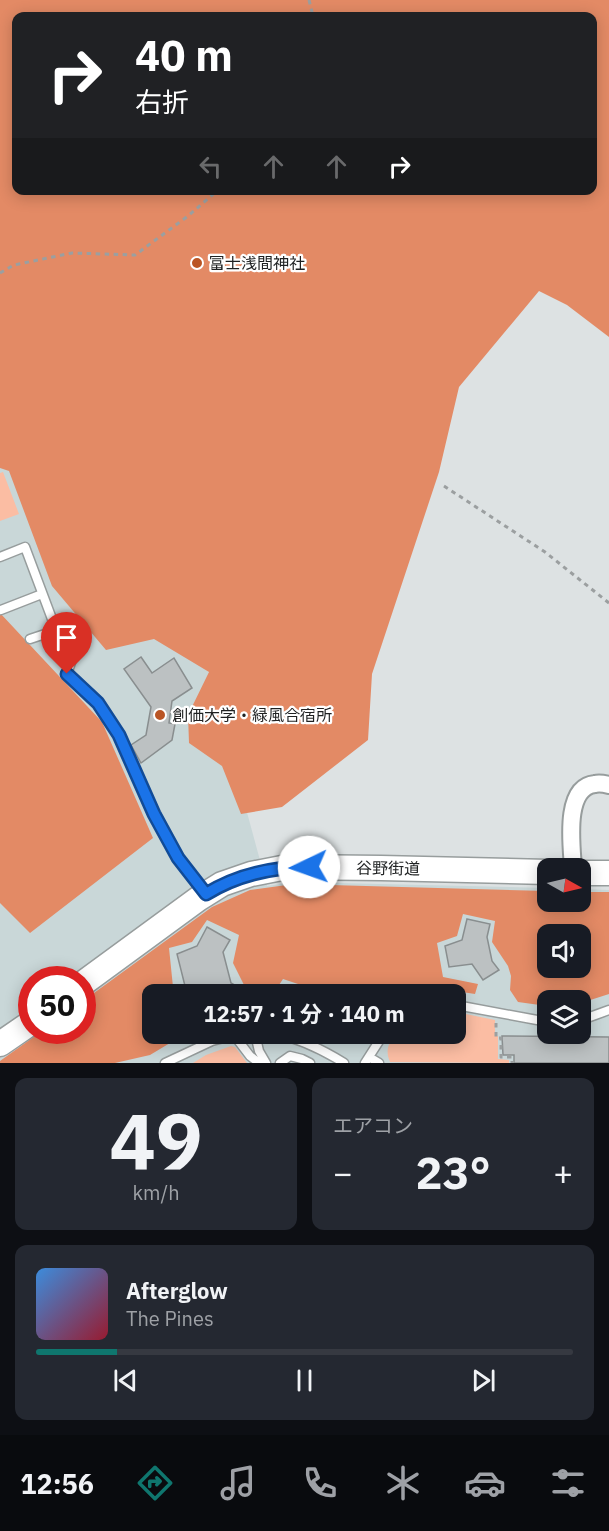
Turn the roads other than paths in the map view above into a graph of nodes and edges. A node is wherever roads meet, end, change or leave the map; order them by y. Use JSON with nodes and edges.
{"nodes":[{"id":1,"x":0,"y":557,"type":"edge"},
{"id":2,"x":42,"y":594,"type":"junction"},
{"id":3,"x":0,"y":610,"type":"edge"},
{"id":4,"x":57,"y":630,"type":"junction"},
{"id":5,"x":30,"y":639,"type":"dead end"},
{"id":6,"x":609,"y":784,"type":"edge"},
{"id":7,"x":573,"y":858,"type":"edge"},
{"id":8,"x":537,"y":872,"type":"edge"},
{"id":9,"x":591,"y":873,"type":"edge"},
{"id":10,"x":609,"y":873,"type":"edge"},
{"id":11,"x":206,"y":894,"type":"junction"},
{"id":12,"x":96,"y":974,"type":"edge"},
{"id":13,"x":466,"y":1007,"type":"edge"},
{"id":14,"x":609,"y":1010,"type":"edge"},
{"id":15,"x":591,"y":1017,"type":"edge"},
{"id":16,"x":537,"y":1020,"type":"edge"},
{"id":17,"x":18,"y":1032,"type":"edge"},
{"id":18,"x":0,"y":1044,"type":"edge"},
{"id":19,"x":206,"y":1044,"type":"edge"},
{"id":20,"x":242,"y":1044,"type":"edge"},
{"id":21,"x":257,"y":1044,"type":"edge"},
{"id":22,"x":309,"y":1044,"type":"edge"},
{"id":23,"x":377,"y":1044,"type":"edge"},
{"id":24,"x":367,"y":1060,"type":"edge"},
{"id":25,"x":165,"y":1063,"type":"edge"},
{"id":26,"x":259,"y":1063,"type":"edge"},
{"id":27,"x":266,"y":1063,"type":"edge"},
{"id":28,"x":280,"y":1063,"type":"edge"},
{"id":29,"x":310,"y":1063,"type":"edge"},
{"id":30,"x":344,"y":1063,"type":"edge"},
{"id":31,"x":379,"y":1063,"type":"edge"}],
"edges":[{"from":1,"to":2,"type":"lane"},
{"from":2,"to":3,"type":"lane"},
{"from":2,"to":4,"type":"lane"},
{"from":4,"to":5,"type":"lane"},
{"from":4,"to":11,"type":"lane"},
{"from":6,"to":7,"type":"street"},
{"from":8,"to":11,"type":"main road","name":"谷野街道"},
{"from":9,"to":10,"type":"main road"},
{"from":11,"to":12,"type":"main road","name":"谷野街道"},
{"from":13,"to":16,"type":"lane"},
{"from":14,"to":15,"type":"lane"},
{"from":17,"to":18,"type":"main road"},
{"from":19,"to":25,"type":"lane"},
{"from":20,"to":26,"type":"lane"},
{"from":21,"to":27,"type":"lane"},
{"from":22,"to":30,"type":"lane"},
{"from":23,"to":24,"type":"lane"},
{"from":24,"to":31,"type":"lane"},
{"from":28,"to":29,"type":"lane"}]}
